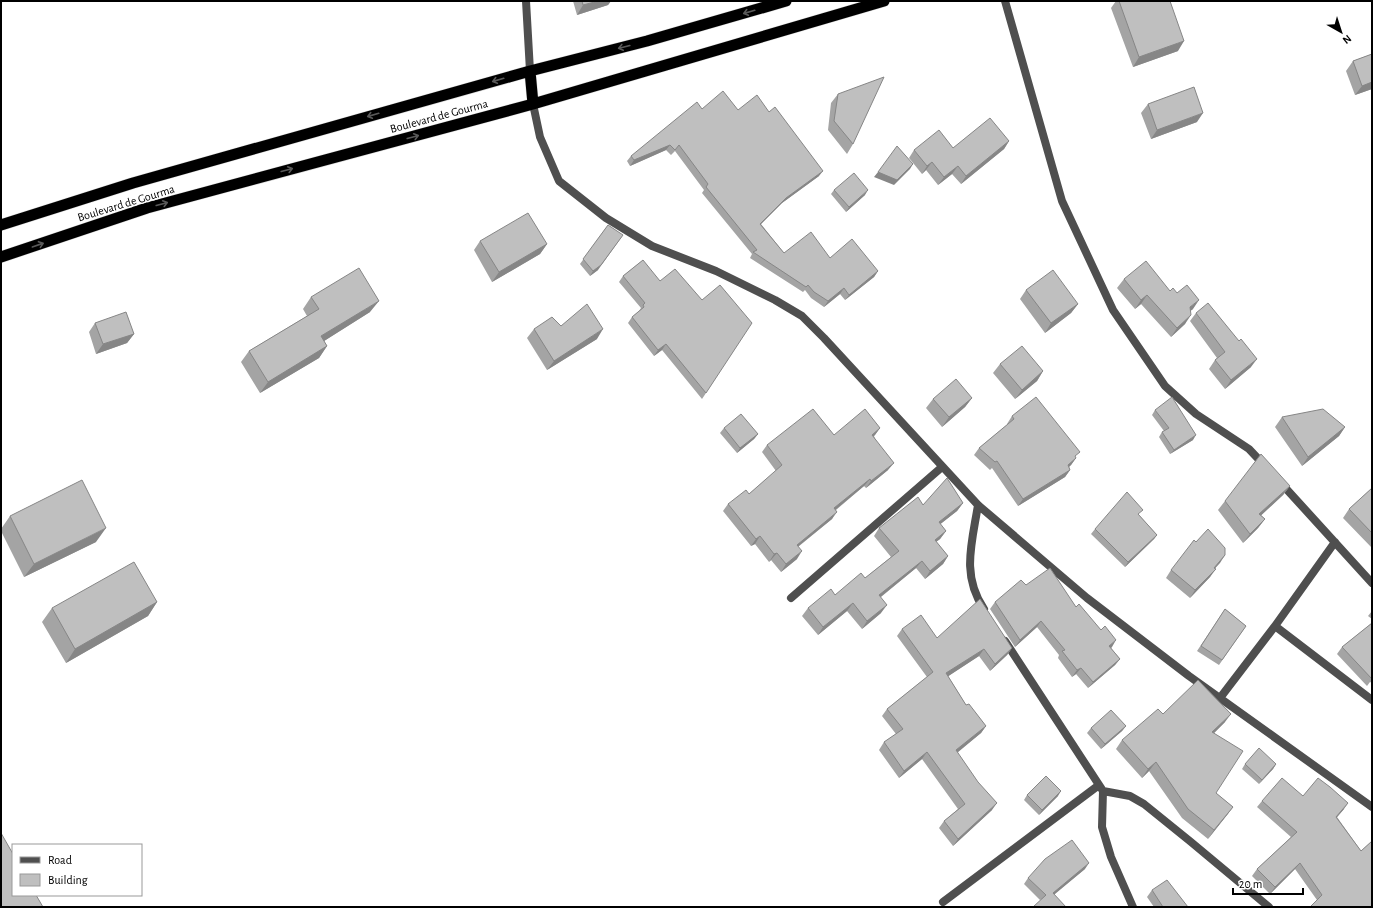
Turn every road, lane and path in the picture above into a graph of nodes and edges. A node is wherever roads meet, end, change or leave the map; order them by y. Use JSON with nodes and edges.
{"nodes":[{"id":1,"x":526,"y":1,"type":"edge"},
{"id":2,"x":786,"y":1,"type":"edge"},
{"id":3,"x":884,"y":1,"type":"edge"},
{"id":4,"x":1005,"y":1,"type":"edge"},
{"id":5,"x":530,"y":70,"type":"junction"},
{"id":6,"x":533,"y":104,"type":"junction"},
{"id":7,"x":1,"y":225,"type":"edge"},
{"id":8,"x":1,"y":257,"type":"edge"},
{"id":9,"x":942,"y":466,"type":"junction"},
{"id":10,"x":978,"y":505,"type":"junction"},
{"id":11,"x":1335,"y":542,"type":"junction"},
{"id":12,"x":1372,"y":583,"type":"edge"},
{"id":13,"x":791,"y":598,"type":"dead end"},
{"id":14,"x":987,"y":613,"type":"edge"},
{"id":15,"x":1275,"y":626,"type":"junction"},
{"id":16,"x":1000,"y":633,"type":"edge"},
{"id":17,"x":1220,"y":698,"type":"junction"},
{"id":18,"x":1372,"y":700,"type":"edge"},
{"id":19,"x":1101,"y":788,"type":"junction"},
{"id":20,"x":1372,"y":807,"type":"edge"},
{"id":21,"x":943,"y":902,"type":"dead end"},
{"id":22,"x":1133,"y":907,"type":"edge"},
{"id":23,"x":1269,"y":907,"type":"edge"}],
"edges":[{"from":1,"to":5,"type":"street"},
{"from":2,"to":5,"type":"highway","name":"Boulevard de Gourma","one_way":true},
{"from":3,"to":6,"type":"highway","name":"Boulevard de Gourma"},
{"from":4,"to":11,"type":"street"},
{"from":5,"to":6,"type":"highway"},
{"from":5,"to":7,"type":"highway","name":"Boulevard de Gourma","one_way":true},
{"from":8,"to":6,"type":"highway","name":"Boulevard de Gourma","one_way":true},
{"from":6,"to":9,"type":"street"},
{"from":9,"to":10,"type":"street"},
{"from":9,"to":13,"type":"street"},
{"from":10,"to":14,"type":"street"},
{"from":10,"to":17,"type":"street"},
{"from":11,"to":12,"type":"street"},
{"from":11,"to":15,"type":"street"},
{"from":15,"to":17,"type":"street"},
{"from":15,"to":18,"type":"street"},
{"from":16,"to":19,"type":"street"},
{"from":17,"to":20,"type":"street"},
{"from":19,"to":21,"type":"street"},
{"from":19,"to":22,"type":"street"},
{"from":19,"to":23,"type":"street"}]}
